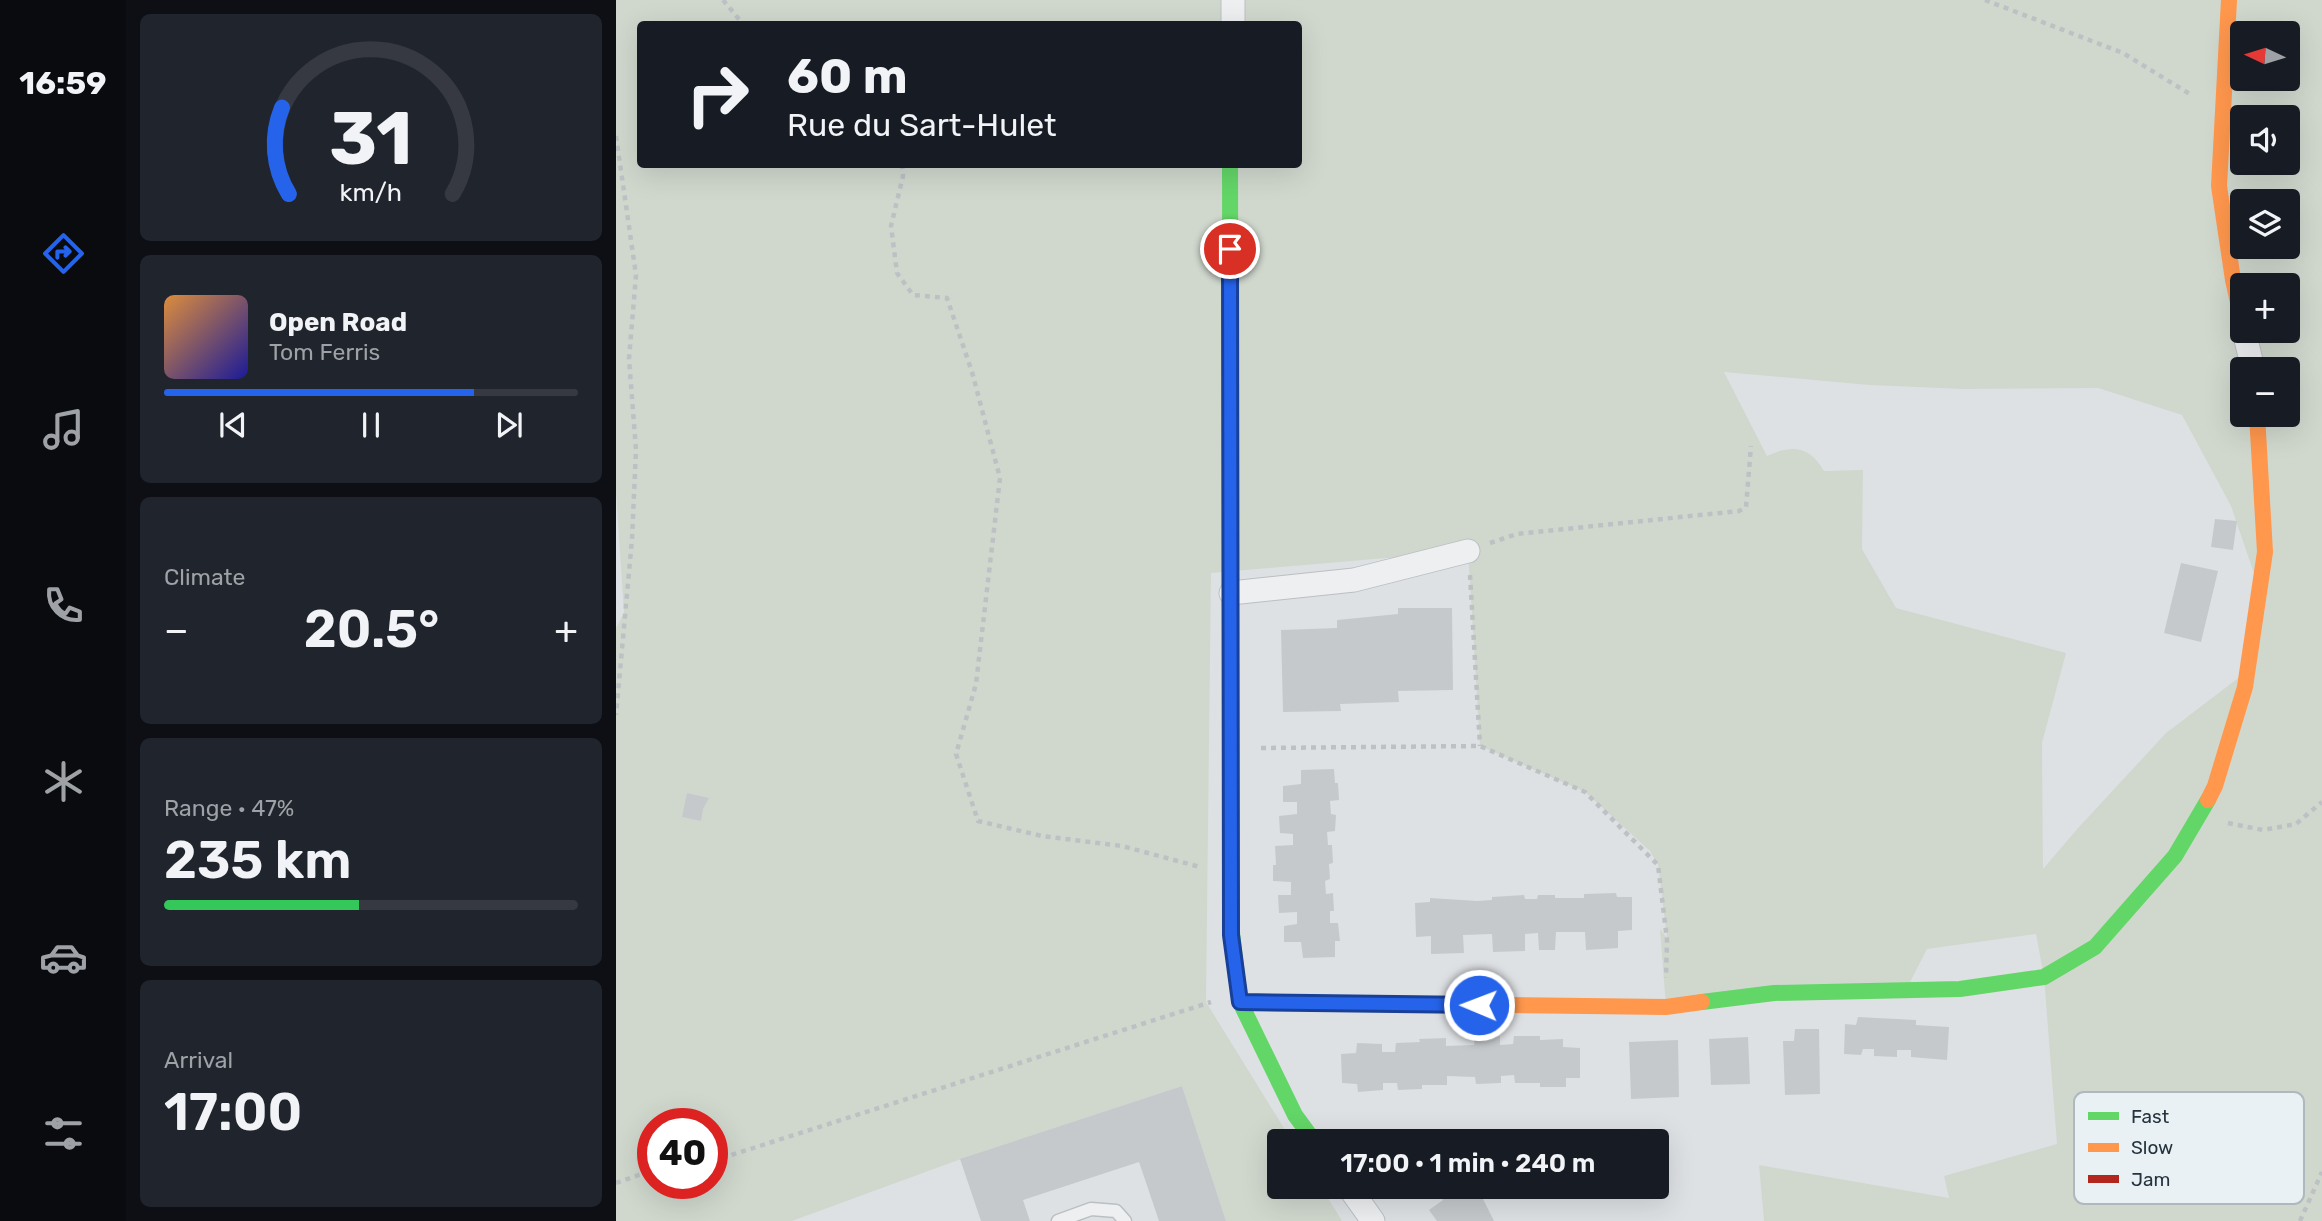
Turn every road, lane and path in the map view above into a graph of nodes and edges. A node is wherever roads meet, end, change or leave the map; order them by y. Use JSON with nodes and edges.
{"nodes":[{"id":1,"x":723,"y":0,"type":"edge"},
{"id":2,"x":1233,"y":0,"type":"edge"},
{"id":3,"x":1985,"y":0,"type":"edge"},
{"id":4,"x":2229,"y":0,"type":"edge"},
{"id":5,"x":740,"y":21,"type":"edge"},
{"id":6,"x":1233,"y":21,"type":"edge"},
{"id":7,"x":2224,"y":115,"type":"junction"},
{"id":8,"x":616,"y":136,"type":"edge"},
{"id":9,"x":902,"y":168,"type":"edge"},
{"id":10,"x":1230,"y":168,"type":"edge"},
{"id":11,"x":2232,"y":273,"type":"edge"},
{"id":12,"x":2258,"y":427,"type":"edge"},
{"id":13,"x":1751,"y":446,"type":"dead end"},
{"id":14,"x":1468,"y":551,"type":"junction"},
{"id":15,"x":1231,"y":593,"type":"junction"},
{"id":16,"x":616,"y":715,"type":"edge"},
{"id":17,"x":1480,"y":746,"type":"junction"},
{"id":18,"x":1231,"y":748,"type":"junction"},
{"id":19,"x":2322,"y":802,"type":"edge"},
{"id":20,"x":2200,"y":817,"type":"junction"},
{"id":21,"x":1232,"y":875,"type":"junction"},
{"id":22,"x":1240,"y":1002,"type":"junction"},
{"id":23,"x":1665,"y":1007,"type":"junction"},
{"id":24,"x":1305,"y":1129,"type":"edge"},
{"id":25,"x":728,"y":1156,"type":"edge"},
{"id":26,"x":2322,"y":1172,"type":"edge"},
{"id":27,"x":637,"y":1176,"type":"edge"},
{"id":28,"x":616,"y":1183,"type":"edge"},
{"id":29,"x":1357,"y":1199,"type":"edge"},
{"id":30,"x":1058,"y":1221,"type":"edge"},
{"id":31,"x":1125,"y":1221,"type":"edge"},
{"id":32,"x":1373,"y":1221,"type":"edge"},
{"id":33,"x":2300,"y":1221,"type":"edge"}],
"edges":[{"from":1,"to":5,"type":"path"},
{"from":2,"to":6,"type":"street"},
{"from":3,"to":7,"type":"path"},
{"from":4,"to":7,"type":"street"},
{"from":7,"to":11,"type":"street"},
{"from":8,"to":16,"type":"path"},
{"from":9,"to":21,"type":"path"},
{"from":10,"to":15,"type":"street"},
{"from":12,"to":20,"type":"street"},
{"from":13,"to":14,"type":"path"},
{"from":14,"to":15,"type":"street"},
{"from":14,"to":17,"type":"path"},
{"from":15,"to":18,"type":"street"},
{"from":17,"to":18,"type":"path"},
{"from":17,"to":23,"type":"path"},
{"from":18,"to":21,"type":"street"},
{"from":19,"to":20,"type":"path"},
{"from":20,"to":23,"type":"street"},
{"from":21,"to":22,"type":"street"},
{"from":22,"to":23,"type":"street"},
{"from":22,"to":24,"type":"street"},
{"from":22,"to":25,"type":"path"},
{"from":26,"to":33,"type":"path"},
{"from":27,"to":28,"type":"path"},
{"from":29,"to":32,"type":"street"},
{"from":30,"to":31,"type":"lane"}]}
